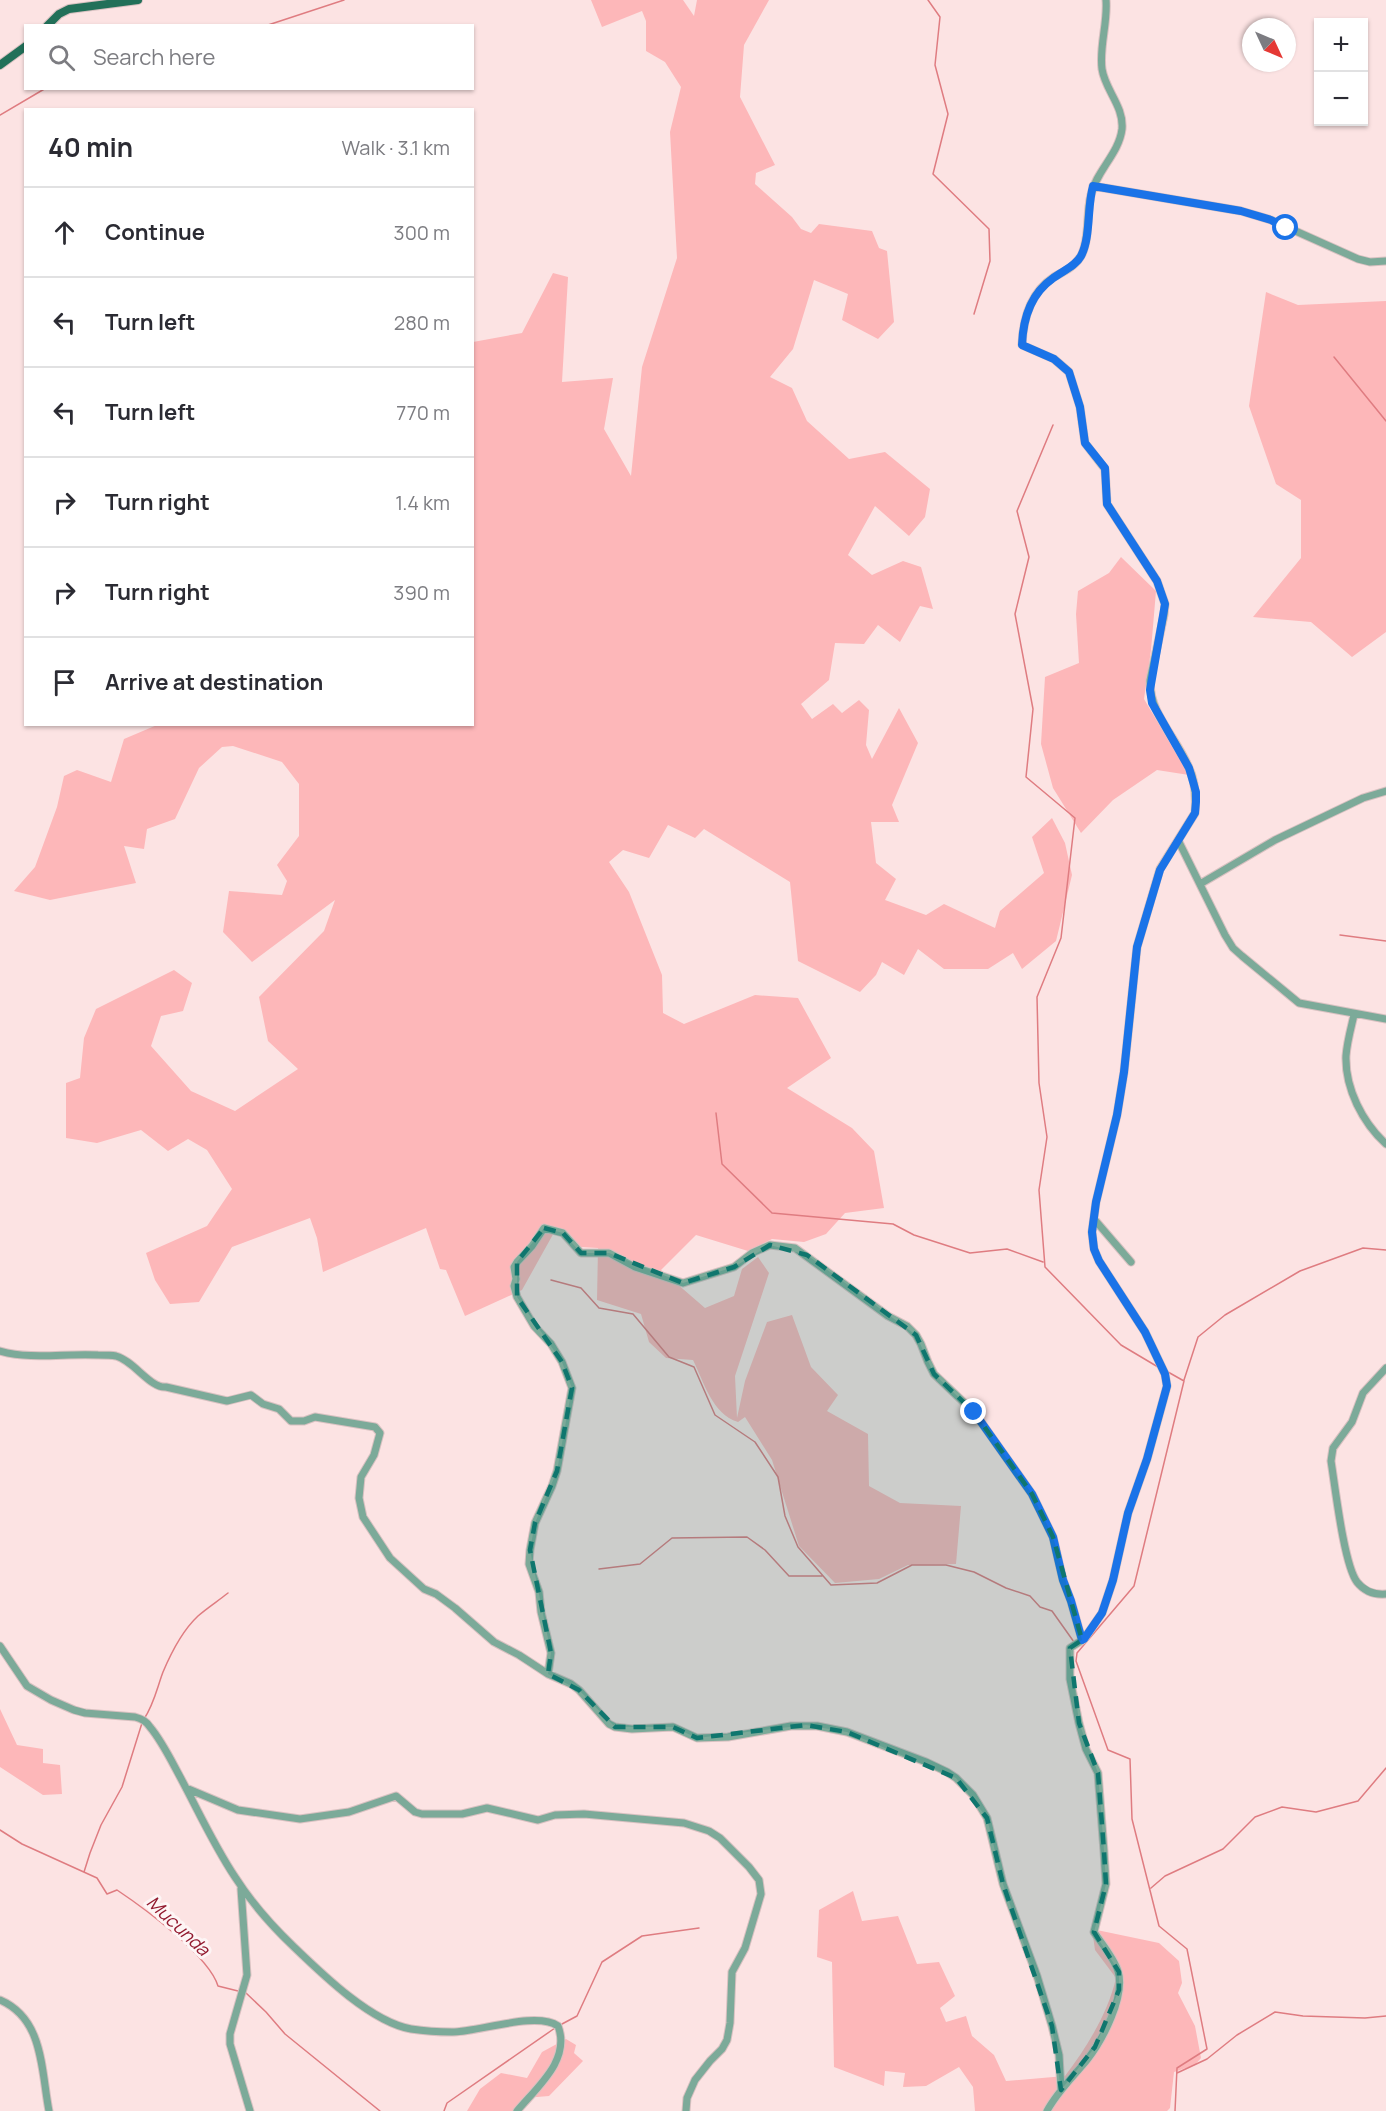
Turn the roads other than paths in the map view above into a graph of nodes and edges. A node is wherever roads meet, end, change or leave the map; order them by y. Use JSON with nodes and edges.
{"nodes":[{"id":1,"x":138,"y":0,"type":"edge"},
{"id":2,"x":1106,"y":0,"type":"edge"},
{"id":3,"x":49,"y":24,"type":"edge"},
{"id":4,"x":24,"y":47,"type":"edge"},
{"id":5,"x":0,"y":65,"type":"edge"},
{"id":6,"x":1093,"y":186,"type":"junction"},
{"id":7,"x":1386,"y":261,"type":"edge"},
{"id":8,"x":1386,"y":791,"type":"edge"},
{"id":9,"x":1179,"y":842,"type":"junction"},
{"id":10,"x":1200,"y":884,"type":"junction"},
{"id":11,"x":1354,"y":1015,"type":"junction"},
{"id":12,"x":1386,"y":1019,"type":"edge"},
{"id":13,"x":1386,"y":1144,"type":"edge"},
{"id":14,"x":1094,"y":1219,"type":"junction"},
{"id":15,"x":1131,"y":1262,"type":"dead end"},
{"id":16,"x":0,"y":1351,"type":"edge"},
{"id":17,"x":1386,"y":1368,"type":"edge"},
{"id":18,"x":1386,"y":1594,"type":"edge"},
{"id":19,"x":1081,"y":1640,"type":"junction"},
{"id":20,"x":0,"y":1646,"type":"edge"},
{"id":21,"x":548,"y":1674,"type":"junction"},
{"id":22,"x":186,"y":1788,"type":"junction"},
{"id":23,"x":241,"y":1886,"type":"junction"},
{"id":24,"x":0,"y":2000,"type":"edge"},
{"id":25,"x":1061,"y":2090,"type":"junction"},
{"id":26,"x":49,"y":2111,"type":"edge"},
{"id":27,"x":250,"y":2111,"type":"edge"},
{"id":28,"x":517,"y":2111,"type":"edge"},
{"id":29,"x":686,"y":2111,"type":"edge"},
{"id":30,"x":1047,"y":2111,"type":"edge"}],
"edges":[{"from":1,"to":3,"type":"main road"},
{"from":2,"to":6,"type":"street"},
{"from":4,"to":5,"type":"main road"},
{"from":6,"to":7,"type":"street"},
{"from":6,"to":9,"type":"street"},
{"from":8,"to":10,"type":"street"},
{"from":9,"to":10,"type":"street"},
{"from":9,"to":14,"type":"street"},
{"from":10,"to":11,"type":"street"},
{"from":11,"to":12,"type":"street"},
{"from":11,"to":13,"type":"street"},
{"from":14,"to":15,"type":"street"},
{"from":14,"to":19,"type":"street"},
{"from":16,"to":21,"type":"street"},
{"from":17,"to":18,"type":"street"},
{"from":19,"to":21,"type":"street"},
{"from":19,"to":25,"type":"street"},
{"from":20,"to":22,"type":"street"},
{"from":21,"to":25,"type":"street"},
{"from":22,"to":23,"type":"street"},
{"from":22,"to":29,"type":"street"},
{"from":23,"to":27,"type":"street"},
{"from":23,"to":28,"type":"street"},
{"from":24,"to":26,"type":"street"},
{"from":25,"to":30,"type":"street"}]}
